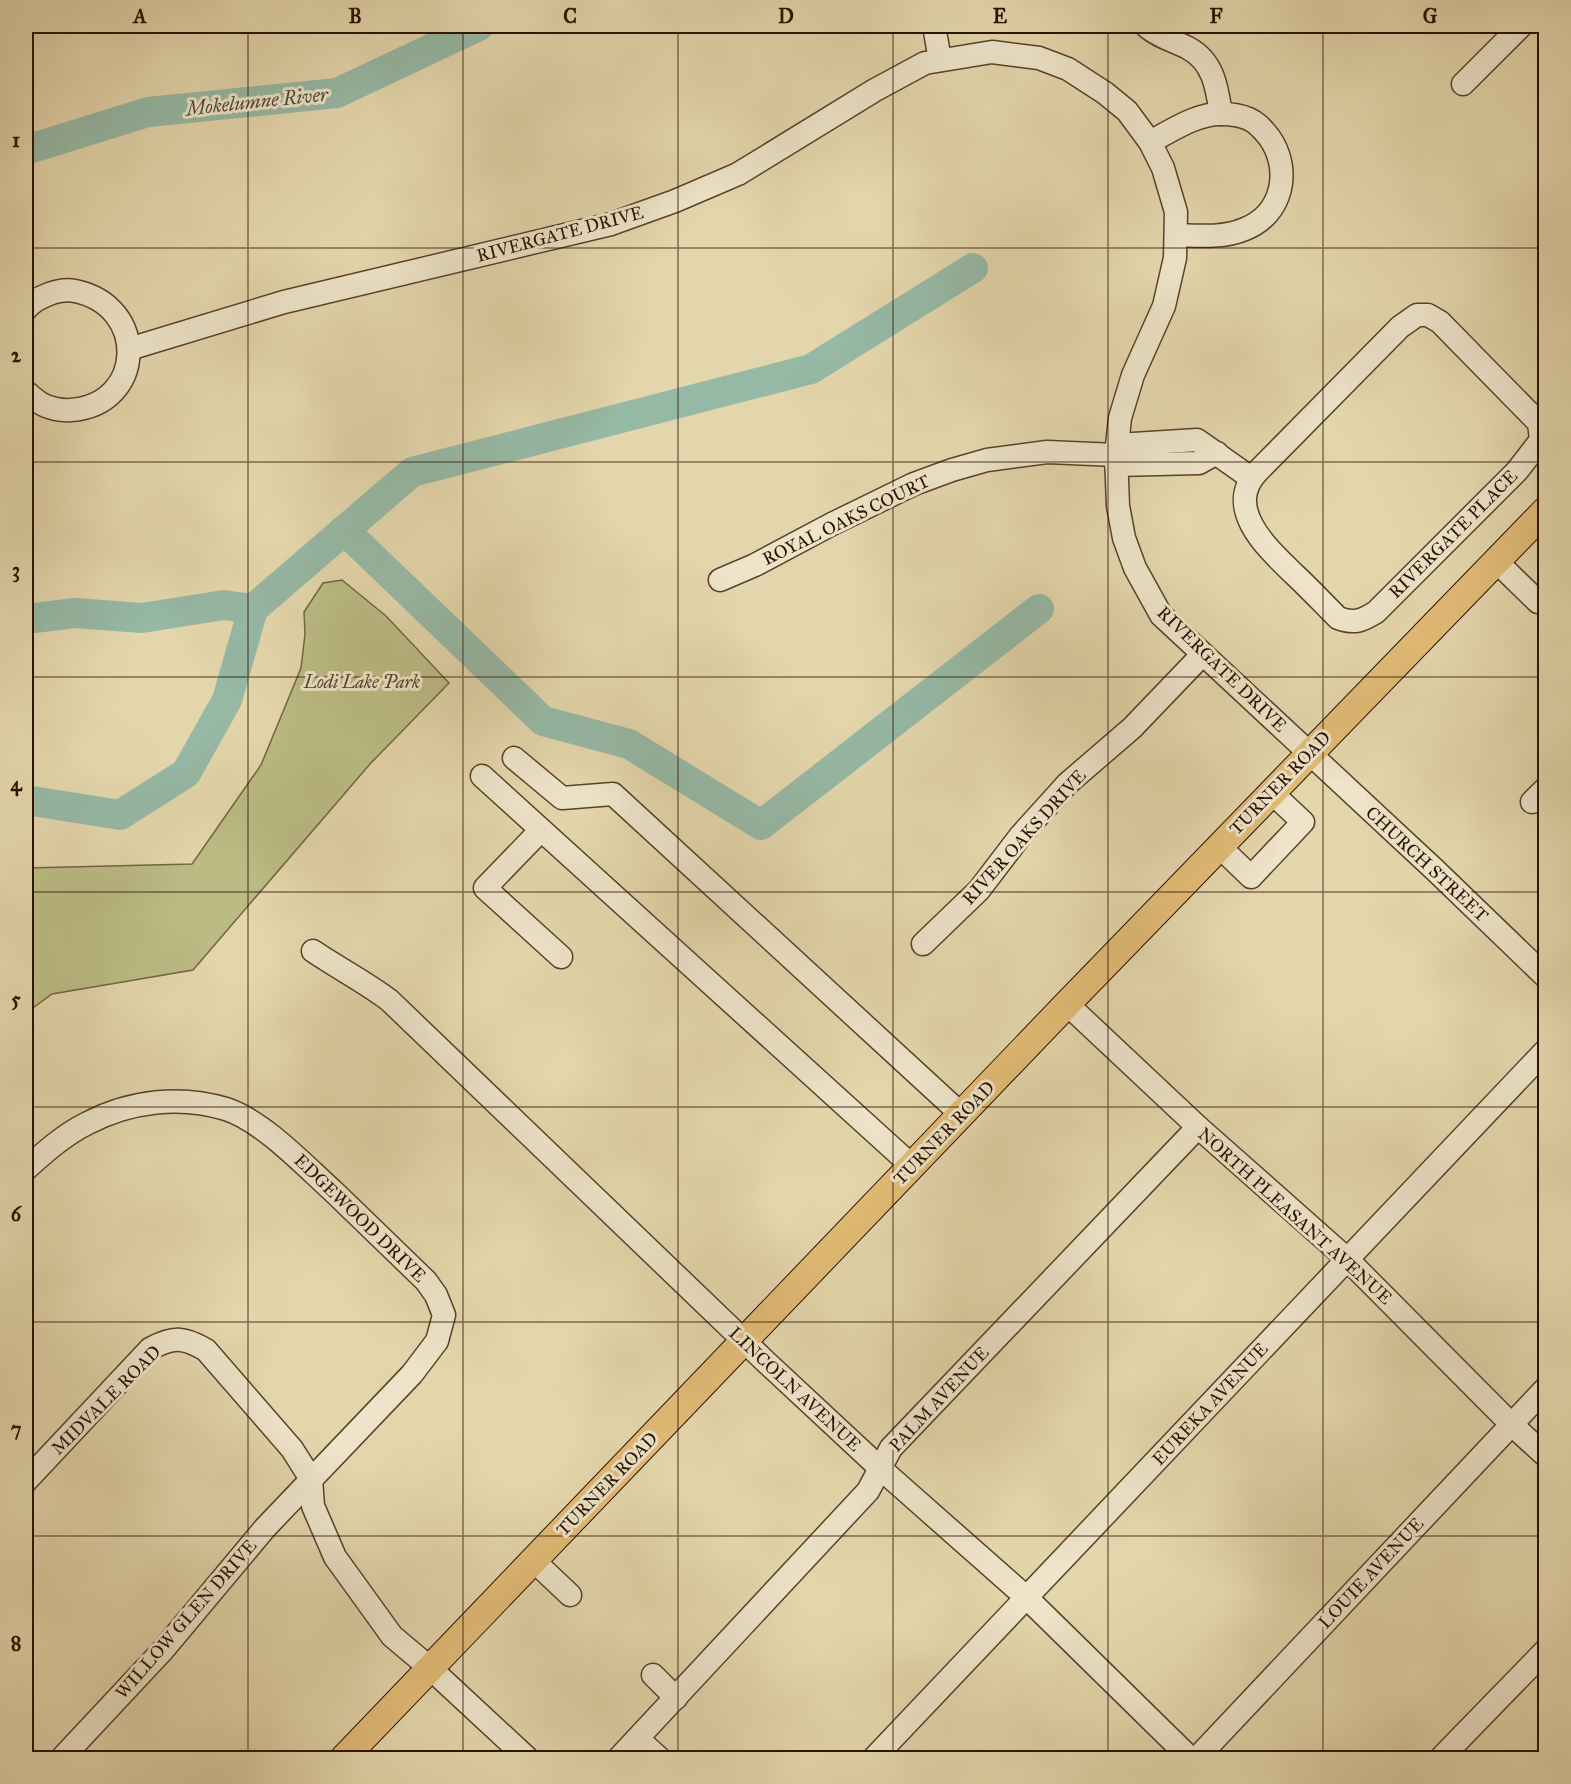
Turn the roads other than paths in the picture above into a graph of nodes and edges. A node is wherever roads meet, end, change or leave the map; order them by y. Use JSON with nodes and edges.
{"nodes":[{"id":1,"x":934,"y":26,"type":"edge"},
{"id":2,"x":1146,"y":26,"type":"edge"},
{"id":3,"x":1521,"y":26,"type":"edge"},
{"id":4,"x":940,"y":60,"type":"junction"},
{"id":5,"x":1463,"y":84,"type":"dead end"},
{"id":6,"x":1221,"y":114,"type":"junction"},
{"id":7,"x":1150,"y":142,"type":"junction"},
{"id":8,"x":1177,"y":235,"type":"junction"},
{"id":9,"x":26,"y":309,"type":"edge"},
{"id":10,"x":129,"y":349,"type":"junction"},
{"id":11,"x":26,"y":392,"type":"edge"},
{"id":12,"x":1116,"y":455,"type":"junction"},
{"id":13,"x":1251,"y":478,"type":"junction"},
{"id":14,"x":1545,"y":510,"type":"edge"},
{"id":15,"x":1496,"y":561,"type":"junction"},
{"id":16,"x":720,"y":580,"type":"dead end"},
{"id":17,"x":1538,"y":602,"type":"dead end"},
{"id":18,"x":1202,"y":655,"type":"junction"},
{"id":19,"x":1308,"y":753,"type":"junction"},
{"id":20,"x":514,"y":758,"type":"dead end"},
{"id":21,"x":482,"y":776,"type":"dead end"},
{"id":22,"x":1271,"y":792,"type":"junction"},
{"id":23,"x":541,"y":830,"type":"junction"},
{"id":24,"x":1219,"y":846,"type":"junction"},
{"id":25,"x":923,"y":944,"type":"dead end"},
{"id":26,"x":313,"y":951,"type":"dead end"},
{"id":27,"x":561,"y":957,"type":"dead end"},
{"id":28,"x":1545,"y":976,"type":"edge"},
{"id":29,"x":1067,"y":1004,"type":"junction"},
{"id":30,"x":1545,"y":1050,"type":"edge"},
{"id":31,"x":962,"y":1115,"type":"junction"},
{"id":32,"x":1198,"y":1127,"type":"junction"},
{"id":33,"x":912,"y":1166,"type":"junction"},
{"id":34,"x":26,"y":1169,"type":"edge"},
{"id":35,"x":1347,"y":1259,"type":"junction"},
{"id":36,"x":744,"y":1341,"type":"junction"},
{"id":37,"x":1545,"y":1388,"type":"edge"},
{"id":38,"x":1511,"y":1424,"type":"junction"},
{"id":39,"x":1545,"y":1456,"type":"edge"},
{"id":40,"x":881,"y":1469,"type":"junction"},
{"id":41,"x":310,"y":1479,"type":"junction"},
{"id":42,"x":26,"y":1481,"type":"edge"},
{"id":43,"x":534,"y":1560,"type":"junction"},
{"id":44,"x":570,"y":1595,"type":"dead end"},
{"id":45,"x":1027,"y":1598,"type":"junction"},
{"id":46,"x":1545,"y":1650,"type":"edge"},
{"id":47,"x":430,"y":1668,"type":"junction"},
{"id":48,"x":653,"y":1675,"type":"dead end"},
{"id":49,"x":676,"y":1698,"type":"junction"},
{"id":50,"x":638,"y":1739,"type":"junction"},
{"id":51,"x":62,"y":1758,"type":"edge"},
{"id":52,"x":344,"y":1758,"type":"edge"},
{"id":53,"x":527,"y":1758,"type":"edge"},
{"id":54,"x":619,"y":1758,"type":"edge"},
{"id":55,"x":657,"y":1758,"type":"edge"},
{"id":56,"x":874,"y":1758,"type":"edge"},
{"id":57,"x":1190,"y":1758,"type":"edge"},
{"id":58,"x":1197,"y":1758,"type":"edge"},
{"id":59,"x":1442,"y":1758,"type":"edge"}],
"edges":[{"from":1,"to":4,"type":"street"},
{"from":2,"to":6,"type":"street"},
{"from":3,"to":5,"type":"street"},
{"from":4,"to":7,"type":"street","name":"RIVERGATE DRIVE"},
{"from":4,"to":10,"type":"street","name":"RIVERGATE DRIVE"},
{"from":6,"to":7,"type":"street"},
{"from":6,"to":8,"type":"street"},
{"from":7,"to":8,"type":"street","name":"RIVERGATE DRIVE"},
{"from":8,"to":12,"type":"street","name":"RIVERGATE DRIVE"},
{"from":9,"to":10,"type":"street"},
{"from":10,"to":11,"type":"street"},
{"from":12,"to":13,"type":"street"},
{"from":12,"to":16,"type":"street","name":"ROYAL OAKS COURT"},
{"from":12,"to":18,"type":"street","name":"RIVERGATE DRIVE"},
{"from":13,"to":13,"type":"street","name":"RIVERGATE PLACE"},
{"from":14,"to":15,"type":"main road","name":"TURNER ROAD"},
{"from":15,"to":17,"type":"street"},
{"from":15,"to":19,"type":"main road","name":"TURNER ROAD"},
{"from":18,"to":19,"type":"street","name":"RIVERGATE DRIVE"},
{"from":18,"to":25,"type":"street","name":"RIVER OAKS DRIVE"},
{"from":19,"to":22,"type":"main road","name":"TURNER ROAD"},
{"from":19,"to":28,"type":"street","name":"CHURCH STREET"},
{"from":20,"to":31,"type":"street"},
{"from":21,"to":23,"type":"street"},
{"from":22,"to":24,"type":"main road","name":"TURNER ROAD"},
{"from":22,"to":24,"type":"street"},
{"from":23,"to":27,"type":"street"},
{"from":23,"to":33,"type":"street"},
{"from":24,"to":29,"type":"main road","name":"TURNER ROAD"},
{"from":26,"to":36,"type":"street","name":"LINCOLN AVENUE"},
{"from":29,"to":31,"type":"main road","name":"TURNER ROAD"},
{"from":29,"to":32,"type":"street","name":"NORTH PLEASANT AVENUE"},
{"from":30,"to":35,"type":"street","name":"EUREKA AVENUE"},
{"from":31,"to":33,"type":"main road","name":"TURNER ROAD"},
{"from":32,"to":35,"type":"street","name":"NORTH PLEASANT AVENUE"},
{"from":32,"to":40,"type":"street","name":"PALM AVENUE"},
{"from":33,"to":36,"type":"main road","name":"TURNER ROAD"},
{"from":34,"to":41,"type":"street","name":"EDGEWOOD DRIVE"},
{"from":35,"to":38,"type":"street","name":"NORTH PLEASANT AVENUE"},
{"from":35,"to":45,"type":"street","name":"EUREKA AVENUE"},
{"from":36,"to":40,"type":"street","name":"LINCOLN AVENUE"},
{"from":36,"to":43,"type":"main road","name":"TURNER ROAD"},
{"from":37,"to":38,"type":"street","name":"LOUIE AVENUE"},
{"from":38,"to":39,"type":"street","name":"NORTH PLEASANT AVENUE"},
{"from":38,"to":58,"type":"street","name":"LOUIE AVENUE"},
{"from":40,"to":45,"type":"street","name":"LINCOLN AVENUE"},
{"from":40,"to":49,"type":"street","name":"PALM AVENUE"},
{"from":41,"to":42,"type":"street","name":"MIDVALE ROAD"},
{"from":41,"to":47,"type":"street"},
{"from":41,"to":51,"type":"street","name":"WILLOW GLEN DRIVE"},
{"from":43,"to":44,"type":"street"},
{"from":43,"to":47,"type":"main road","name":"TURNER ROAD"},
{"from":45,"to":56,"type":"street","name":"EUREKA AVENUE"},
{"from":45,"to":57,"type":"street","name":"LINCOLN AVENUE"},
{"from":46,"to":59,"type":"street"},
{"from":47,"to":52,"type":"main road","name":"TURNER ROAD"},
{"from":47,"to":53,"type":"street"},
{"from":48,"to":49,"type":"street"},
{"from":49,"to":50,"type":"street","name":"PALM AVENUE"},
{"from":50,"to":54,"type":"street","name":"PALM AVENUE"},
{"from":50,"to":55,"type":"street"}]}
